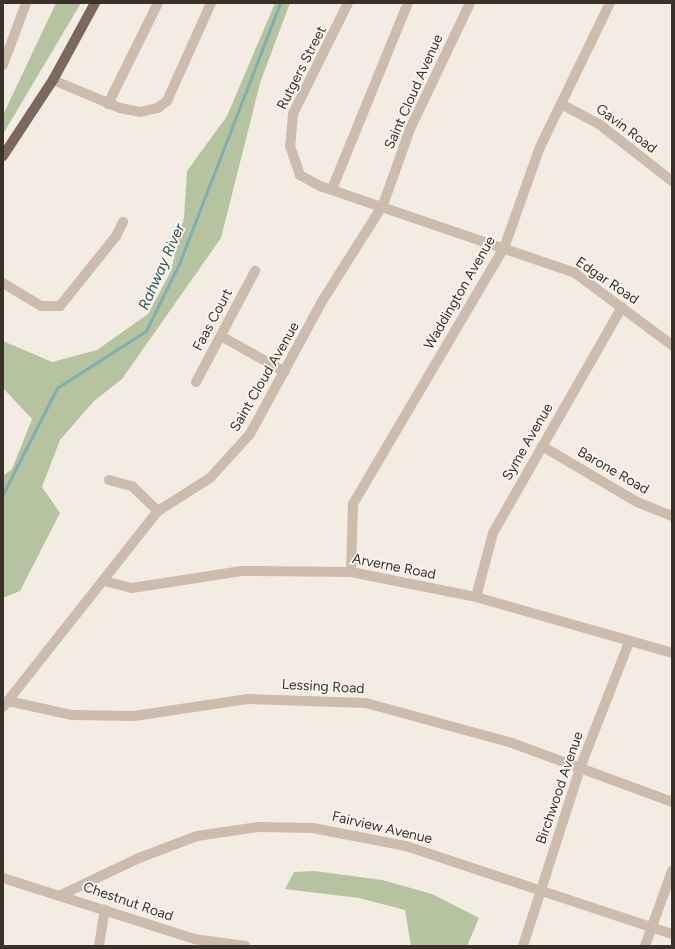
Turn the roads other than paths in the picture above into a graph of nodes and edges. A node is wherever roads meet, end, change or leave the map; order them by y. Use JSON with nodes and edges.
{"nodes":[{"id":1,"x":26,"y":3,"type":"edge"},
{"id":2,"x":95,"y":3,"type":"edge"},
{"id":3,"x":158,"y":3,"type":"edge"},
{"id":4,"x":211,"y":3,"type":"edge"},
{"id":5,"x":348,"y":3,"type":"edge"},
{"id":6,"x":408,"y":3,"type":"edge"},
{"id":7,"x":470,"y":3,"type":"edge"},
{"id":8,"x":610,"y":3,"type":"edge"},
{"id":9,"x":3,"y":65,"type":"edge"},
{"id":10,"x":53,"y":80,"type":"junction"},
{"id":11,"x":108,"y":104,"type":"junction"},
{"id":12,"x":561,"y":104,"type":"junction"},
{"id":13,"x":4,"y":151,"type":"edge"},
{"id":14,"x":672,"y":181,"type":"edge"},
{"id":15,"x":332,"y":189,"type":"junction"},
{"id":16,"x":383,"y":205,"type":"junction"},
{"id":17,"x":123,"y":222,"type":"dead end"},
{"id":18,"x":504,"y":248,"type":"junction"},
{"id":19,"x":255,"y":271,"type":"dead end"},
{"id":20,"x":3,"y":283,"type":"edge"},
{"id":21,"x":622,"y":307,"type":"junction"},
{"id":22,"x":221,"y":336,"type":"junction"},
{"id":23,"x":672,"y":345,"type":"edge"},
{"id":24,"x":286,"y":372,"type":"junction"},
{"id":25,"x":196,"y":382,"type":"dead end"},
{"id":26,"x":542,"y":446,"type":"junction"},
{"id":27,"x":109,"y":480,"type":"dead end"},
{"id":28,"x":158,"y":511,"type":"junction"},
{"id":29,"x":672,"y":516,"type":"edge"},
{"id":30,"x":351,"y":572,"type":"junction"},
{"id":31,"x":104,"y":581,"type":"junction"},
{"id":32,"x":476,"y":597,"type":"junction"},
{"id":33,"x":629,"y":642,"type":"junction"},
{"id":34,"x":672,"y":653,"type":"edge"},
{"id":35,"x":5,"y":704,"type":"edge"},
{"id":36,"x":580,"y":768,"type":"junction"},
{"id":37,"x":672,"y":802,"type":"edge"},
{"id":38,"x":672,"y":871,"type":"edge"},
{"id":39,"x":3,"y":878,"type":"edge"},
{"id":40,"x":541,"y":890,"type":"junction"},
{"id":41,"x":62,"y":895,"type":"junction"},
{"id":42,"x":105,"y":909,"type":"junction"},
{"id":43,"x":652,"y":928,"type":"junction"},
{"id":44,"x":672,"y":934,"type":"edge"},
{"id":45,"x":99,"y":946,"type":"edge"},
{"id":46,"x":244,"y":946,"type":"edge"},
{"id":47,"x":523,"y":946,"type":"edge"},
{"id":48,"x":645,"y":946,"type":"edge"}],
"edges":[{"from":1,"to":9,"type":"street"},
{"from":2,"to":10,"type":"main road"},
{"from":3,"to":11,"type":"street"},
{"from":4,"to":11,"type":"street"},
{"from":5,"to":15,"type":"street","name":"Rutgers Street"},
{"from":6,"to":15,"type":"street"},
{"from":7,"to":16,"type":"street","name":"Saint Cloud Avenue"},
{"from":8,"to":12,"type":"street","name":"Waddington Avenue"},
{"from":10,"to":11,"type":"street"},
{"from":10,"to":13,"type":"main road"},
{"from":12,"to":14,"type":"street","name":"Gavin Road"},
{"from":12,"to":18,"type":"street","name":"Waddington Avenue"},
{"from":15,"to":16,"type":"street","name":"Rutgers Street"},
{"from":16,"to":18,"type":"street","name":"Edgar Road"},
{"from":16,"to":24,"type":"street","name":"Saint Cloud Avenue"},
{"from":17,"to":20,"type":"street"},
{"from":18,"to":21,"type":"street","name":"Edgar Road"},
{"from":18,"to":30,"type":"street","name":"Waddington Avenue"},
{"from":19,"to":22,"type":"street","name":"Faas Court"},
{"from":21,"to":23,"type":"street","name":"Edgar Road"},
{"from":21,"to":26,"type":"street","name":"Syme Avenue"},
{"from":22,"to":24,"type":"street"},
{"from":22,"to":25,"type":"street","name":"Faas Court"},
{"from":24,"to":28,"type":"street","name":"Saint Cloud Avenue"},
{"from":26,"to":29,"type":"street","name":"Barone Road"},
{"from":26,"to":32,"type":"street","name":"Syme Avenue"},
{"from":27,"to":28,"type":"street"},
{"from":28,"to":31,"type":"street","name":"Saint Cloud Avenue"},
{"from":30,"to":31,"type":"street","name":"Arverne Road"},
{"from":30,"to":32,"type":"street","name":"Arverne Road"},
{"from":31,"to":35,"type":"street","name":"Saint Cloud Avenue"},
{"from":32,"to":33,"type":"street","name":"Arverne Road"},
{"from":33,"to":34,"type":"street","name":"Arverne Road"},
{"from":33,"to":36,"type":"street","name":"Birchwood Avenue"},
{"from":35,"to":36,"type":"street","name":"Lessing Road"},
{"from":36,"to":37,"type":"street","name":"Lessing Road"},
{"from":36,"to":40,"type":"street","name":"Birchwood Avenue"},
{"from":38,"to":43,"type":"street"},
{"from":39,"to":41,"type":"street","name":"Chestnut Road"},
{"from":40,"to":41,"type":"street","name":"Fairview Avenue"},
{"from":40,"to":43,"type":"street","name":"Fairview Avenue"},
{"from":40,"to":47,"type":"street","name":"Birchwood Avenue"},
{"from":41,"to":42,"type":"street","name":"Chestnut Road"},
{"from":42,"to":45,"type":"street"},
{"from":42,"to":46,"type":"street","name":"Chestnut Road"},
{"from":43,"to":44,"type":"street","name":"Fairview Avenue"},
{"from":43,"to":48,"type":"street"}]}
